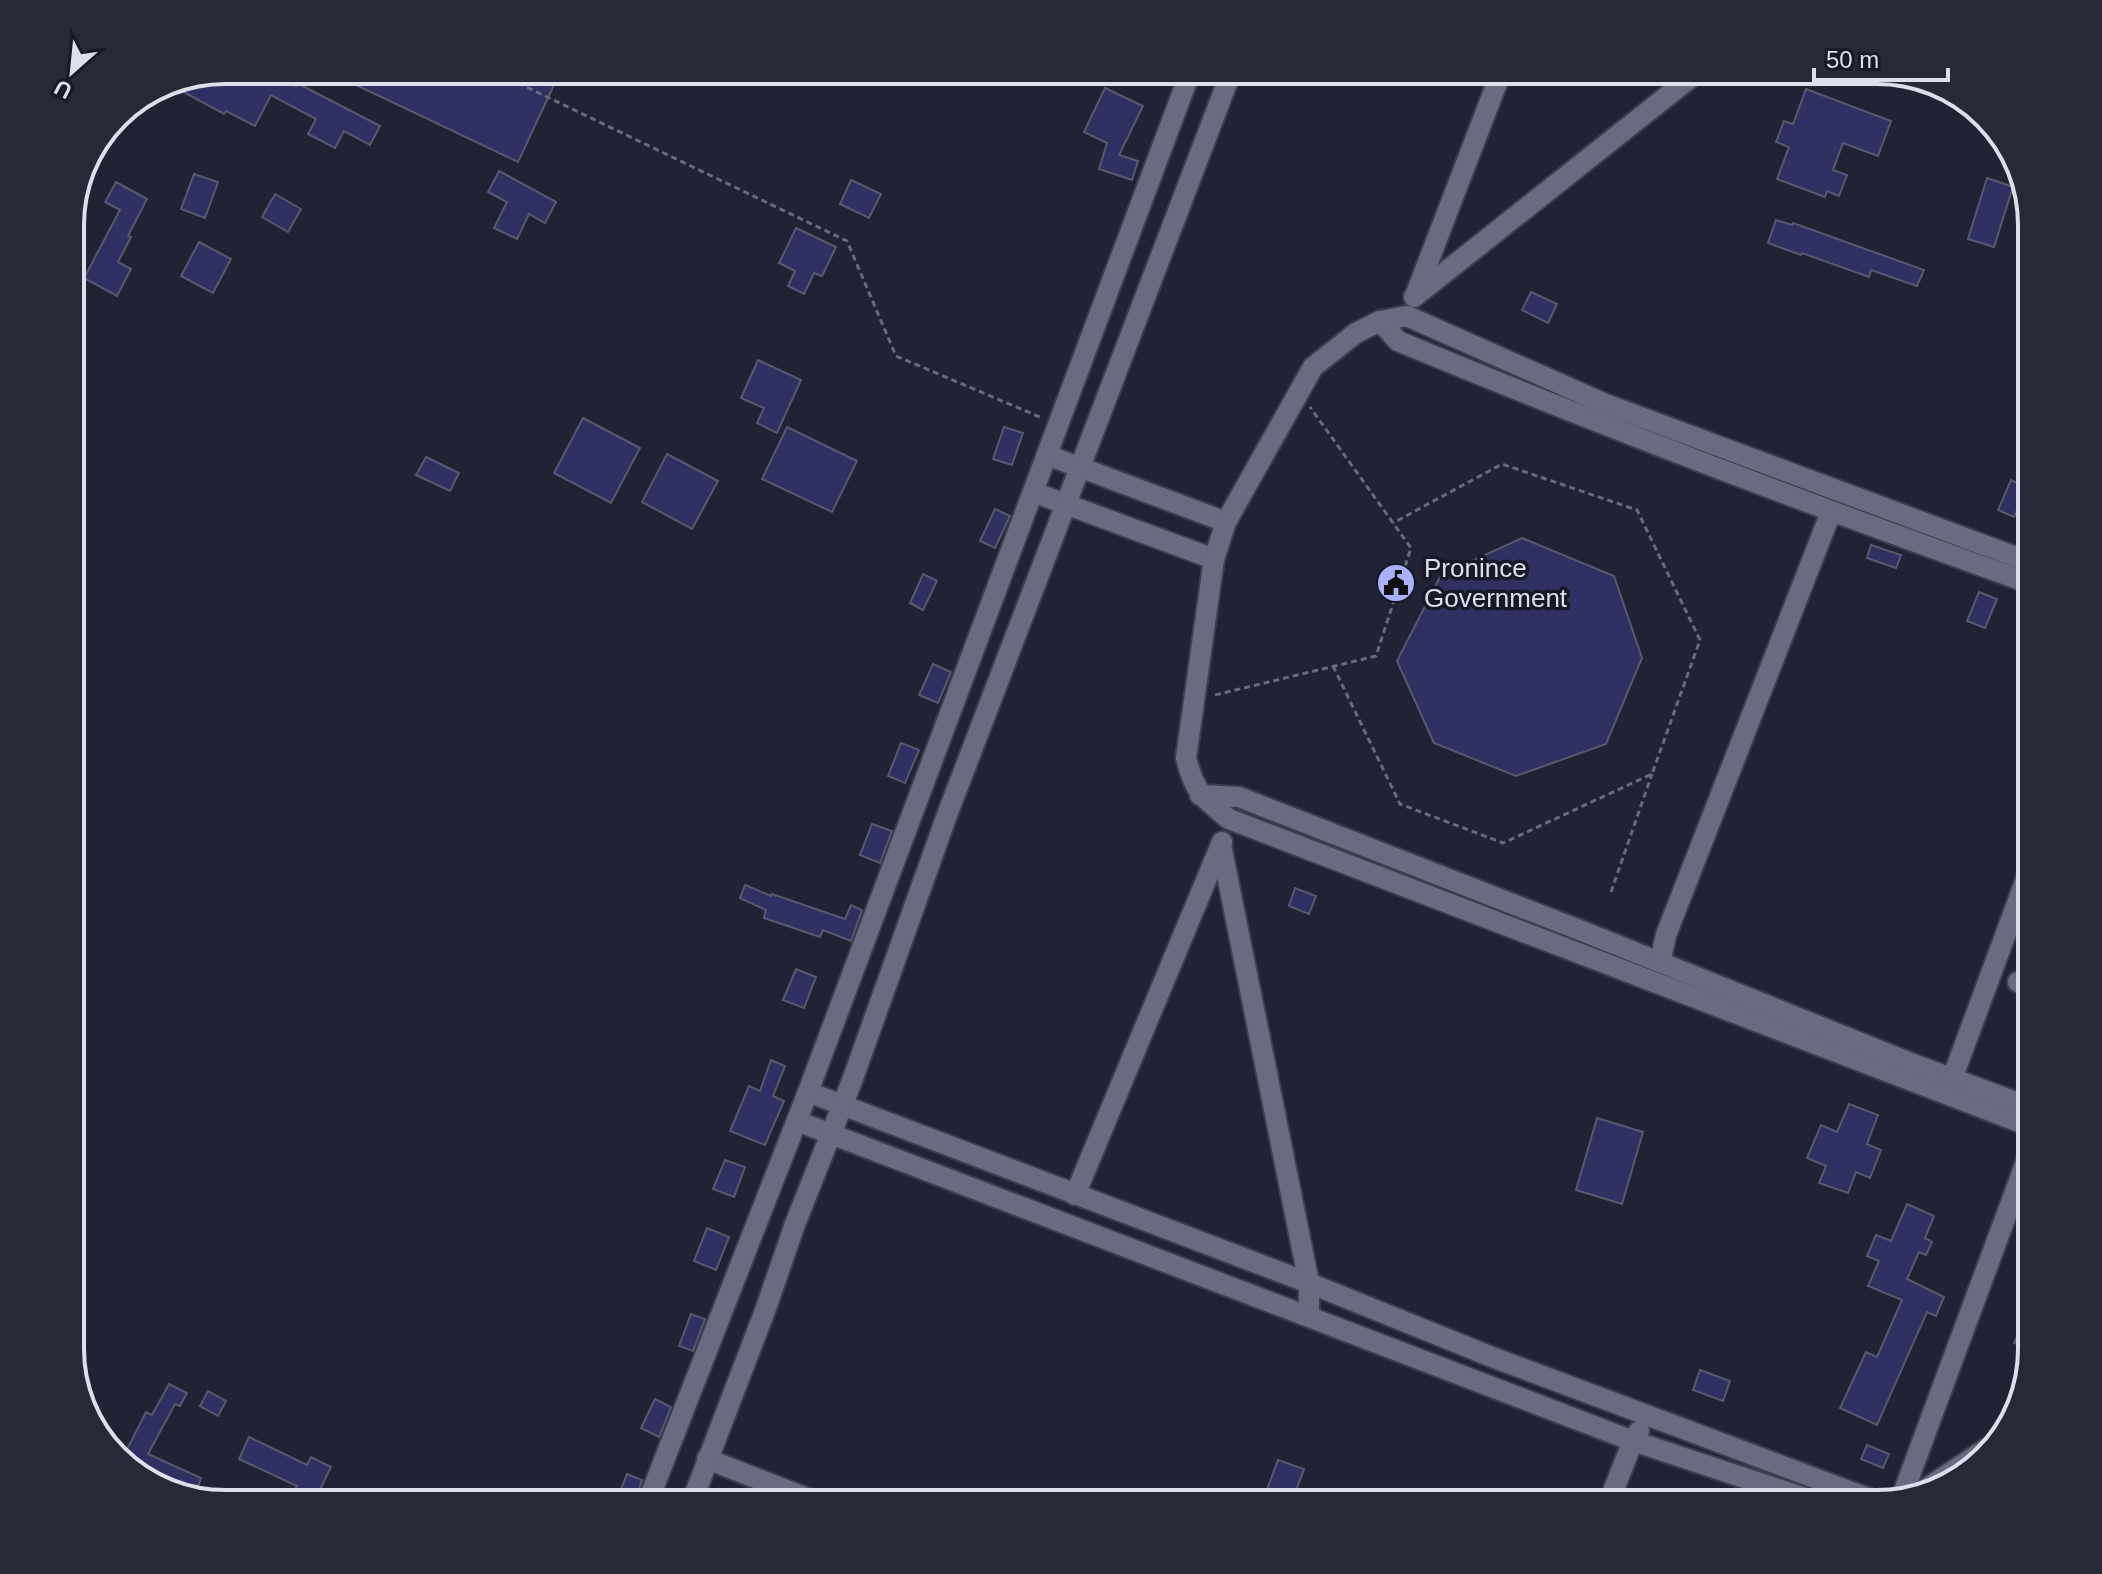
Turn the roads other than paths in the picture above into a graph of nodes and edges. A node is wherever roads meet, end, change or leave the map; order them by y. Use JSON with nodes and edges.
{"nodes":[{"id":1,"x":1186,"y":84,"type":"edge"},
{"id":2,"x":1227,"y":84,"type":"edge"},
{"id":3,"x":1497,"y":84,"type":"edge"},
{"id":4,"x":1683,"y":84,"type":"edge"},
{"id":5,"x":1411,"y":307,"type":"junction"},
{"id":6,"x":1380,"y":321,"type":"junction"},
{"id":7,"x":1398,"y":341,"type":"junction"},
{"id":8,"x":1047,"y":455,"type":"junction"},
{"id":9,"x":1079,"y":467,"type":"junction"},
{"id":10,"x":1033,"y":492,"type":"junction"},
{"id":11,"x":1065,"y":504,"type":"junction"},
{"id":12,"x":1831,"y":512,"type":"junction"},
{"id":13,"x":1226,"y":522,"type":"junction"},
{"id":14,"x":2018,"y":558,"type":"edge"},
{"id":15,"x":1214,"y":559,"type":"junction"},
{"id":16,"x":2018,"y":579,"type":"edge"},
{"id":17,"x":1200,"y":795,"type":"junction"},
{"id":18,"x":1239,"y":797,"type":"junction"},
{"id":19,"x":1229,"y":819,"type":"junction"},
{"id":20,"x":1221,"y":845,"type":"junction"},
{"id":21,"x":2018,"y":901,"type":"edge"},
{"id":22,"x":1660,"y":962,"type":"junction"},
{"id":23,"x":1952,"y":1079,"type":"junction"},
{"id":24,"x":808,"y":1092,"type":"junction"},
{"id":25,"x":2018,"y":1103,"type":"edge"},
{"id":26,"x":842,"y":1106,"type":"junction"},
{"id":27,"x":797,"y":1121,"type":"junction"},
{"id":28,"x":2018,"y":1122,"type":"edge"},
{"id":29,"x":831,"y":1134,"type":"junction"},
{"id":30,"x":2018,"y":1184,"type":"edge"},
{"id":31,"x":1075,"y":1195,"type":"junction"},
{"id":32,"x":1309,"y":1283,"type":"junction"},
{"id":33,"x":1309,"y":1316,"type":"junction"},
{"id":34,"x":1649,"y":1415,"type":"junction"},
{"id":35,"x":1633,"y":1441,"type":"junction"},
{"id":36,"x":707,"y":1459,"type":"junction"},
{"id":37,"x":1905,"y":1487,"type":"edge"},
{"id":38,"x":652,"y":1490,"type":"edge"},
{"id":39,"x":696,"y":1490,"type":"edge"},
{"id":40,"x":786,"y":1490,"type":"edge"},
{"id":41,"x":1614,"y":1490,"type":"edge"},
{"id":42,"x":1781,"y":1490,"type":"edge"},
{"id":43,"x":1847,"y":1490,"type":"edge"}],
"edges":[{"from":1,"to":8,"type":"street"},
{"from":2,"to":9,"type":"street"},
{"from":3,"to":5,"type":"street"},
{"from":4,"to":5,"type":"street"},
{"from":5,"to":6,"type":"street"},
{"from":5,"to":7,"type":"street"},
{"from":5,"to":14,"type":"street"},
{"from":6,"to":7,"type":"street"},
{"from":6,"to":13,"type":"street"},
{"from":7,"to":12,"type":"street"},
{"from":8,"to":9,"type":"street"},
{"from":8,"to":10,"type":"street"},
{"from":9,"to":11,"type":"street"},
{"from":9,"to":13,"type":"street"},
{"from":10,"to":11,"type":"street"},
{"from":10,"to":24,"type":"street"},
{"from":11,"to":15,"type":"street"},
{"from":11,"to":26,"type":"street"},
{"from":12,"to":16,"type":"street"},
{"from":12,"to":22,"type":"street"},
{"from":13,"to":15,"type":"street"},
{"from":15,"to":17,"type":"street"},
{"from":17,"to":18,"type":"street"},
{"from":17,"to":19,"type":"street"},
{"from":18,"to":19,"type":"street"},
{"from":18,"to":22,"type":"street"},
{"from":19,"to":20,"type":"street"},
{"from":19,"to":28,"type":"street"},
{"from":20,"to":31,"type":"street"},
{"from":20,"to":32,"type":"street"},
{"from":21,"to":23,"type":"street"},
{"from":22,"to":23,"type":"street"},
{"from":23,"to":25,"type":"street"},
{"from":24,"to":26,"type":"street"},
{"from":24,"to":27,"type":"street"},
{"from":26,"to":29,"type":"street"},
{"from":26,"to":31,"type":"street"},
{"from":27,"to":29,"type":"street"},
{"from":27,"to":38,"type":"street"},
{"from":29,"to":33,"type":"street"},
{"from":29,"to":36,"type":"street"},
{"from":30,"to":37,"type":"street"},
{"from":31,"to":32,"type":"street"},
{"from":32,"to":33,"type":"street"},
{"from":32,"to":34,"type":"street"},
{"from":33,"to":35,"type":"street"},
{"from":34,"to":35,"type":"street"},
{"from":34,"to":43,"type":"street"},
{"from":35,"to":41,"type":"street"},
{"from":35,"to":42,"type":"street"},
{"from":36,"to":39,"type":"street"},
{"from":36,"to":40,"type":"street"}]}
